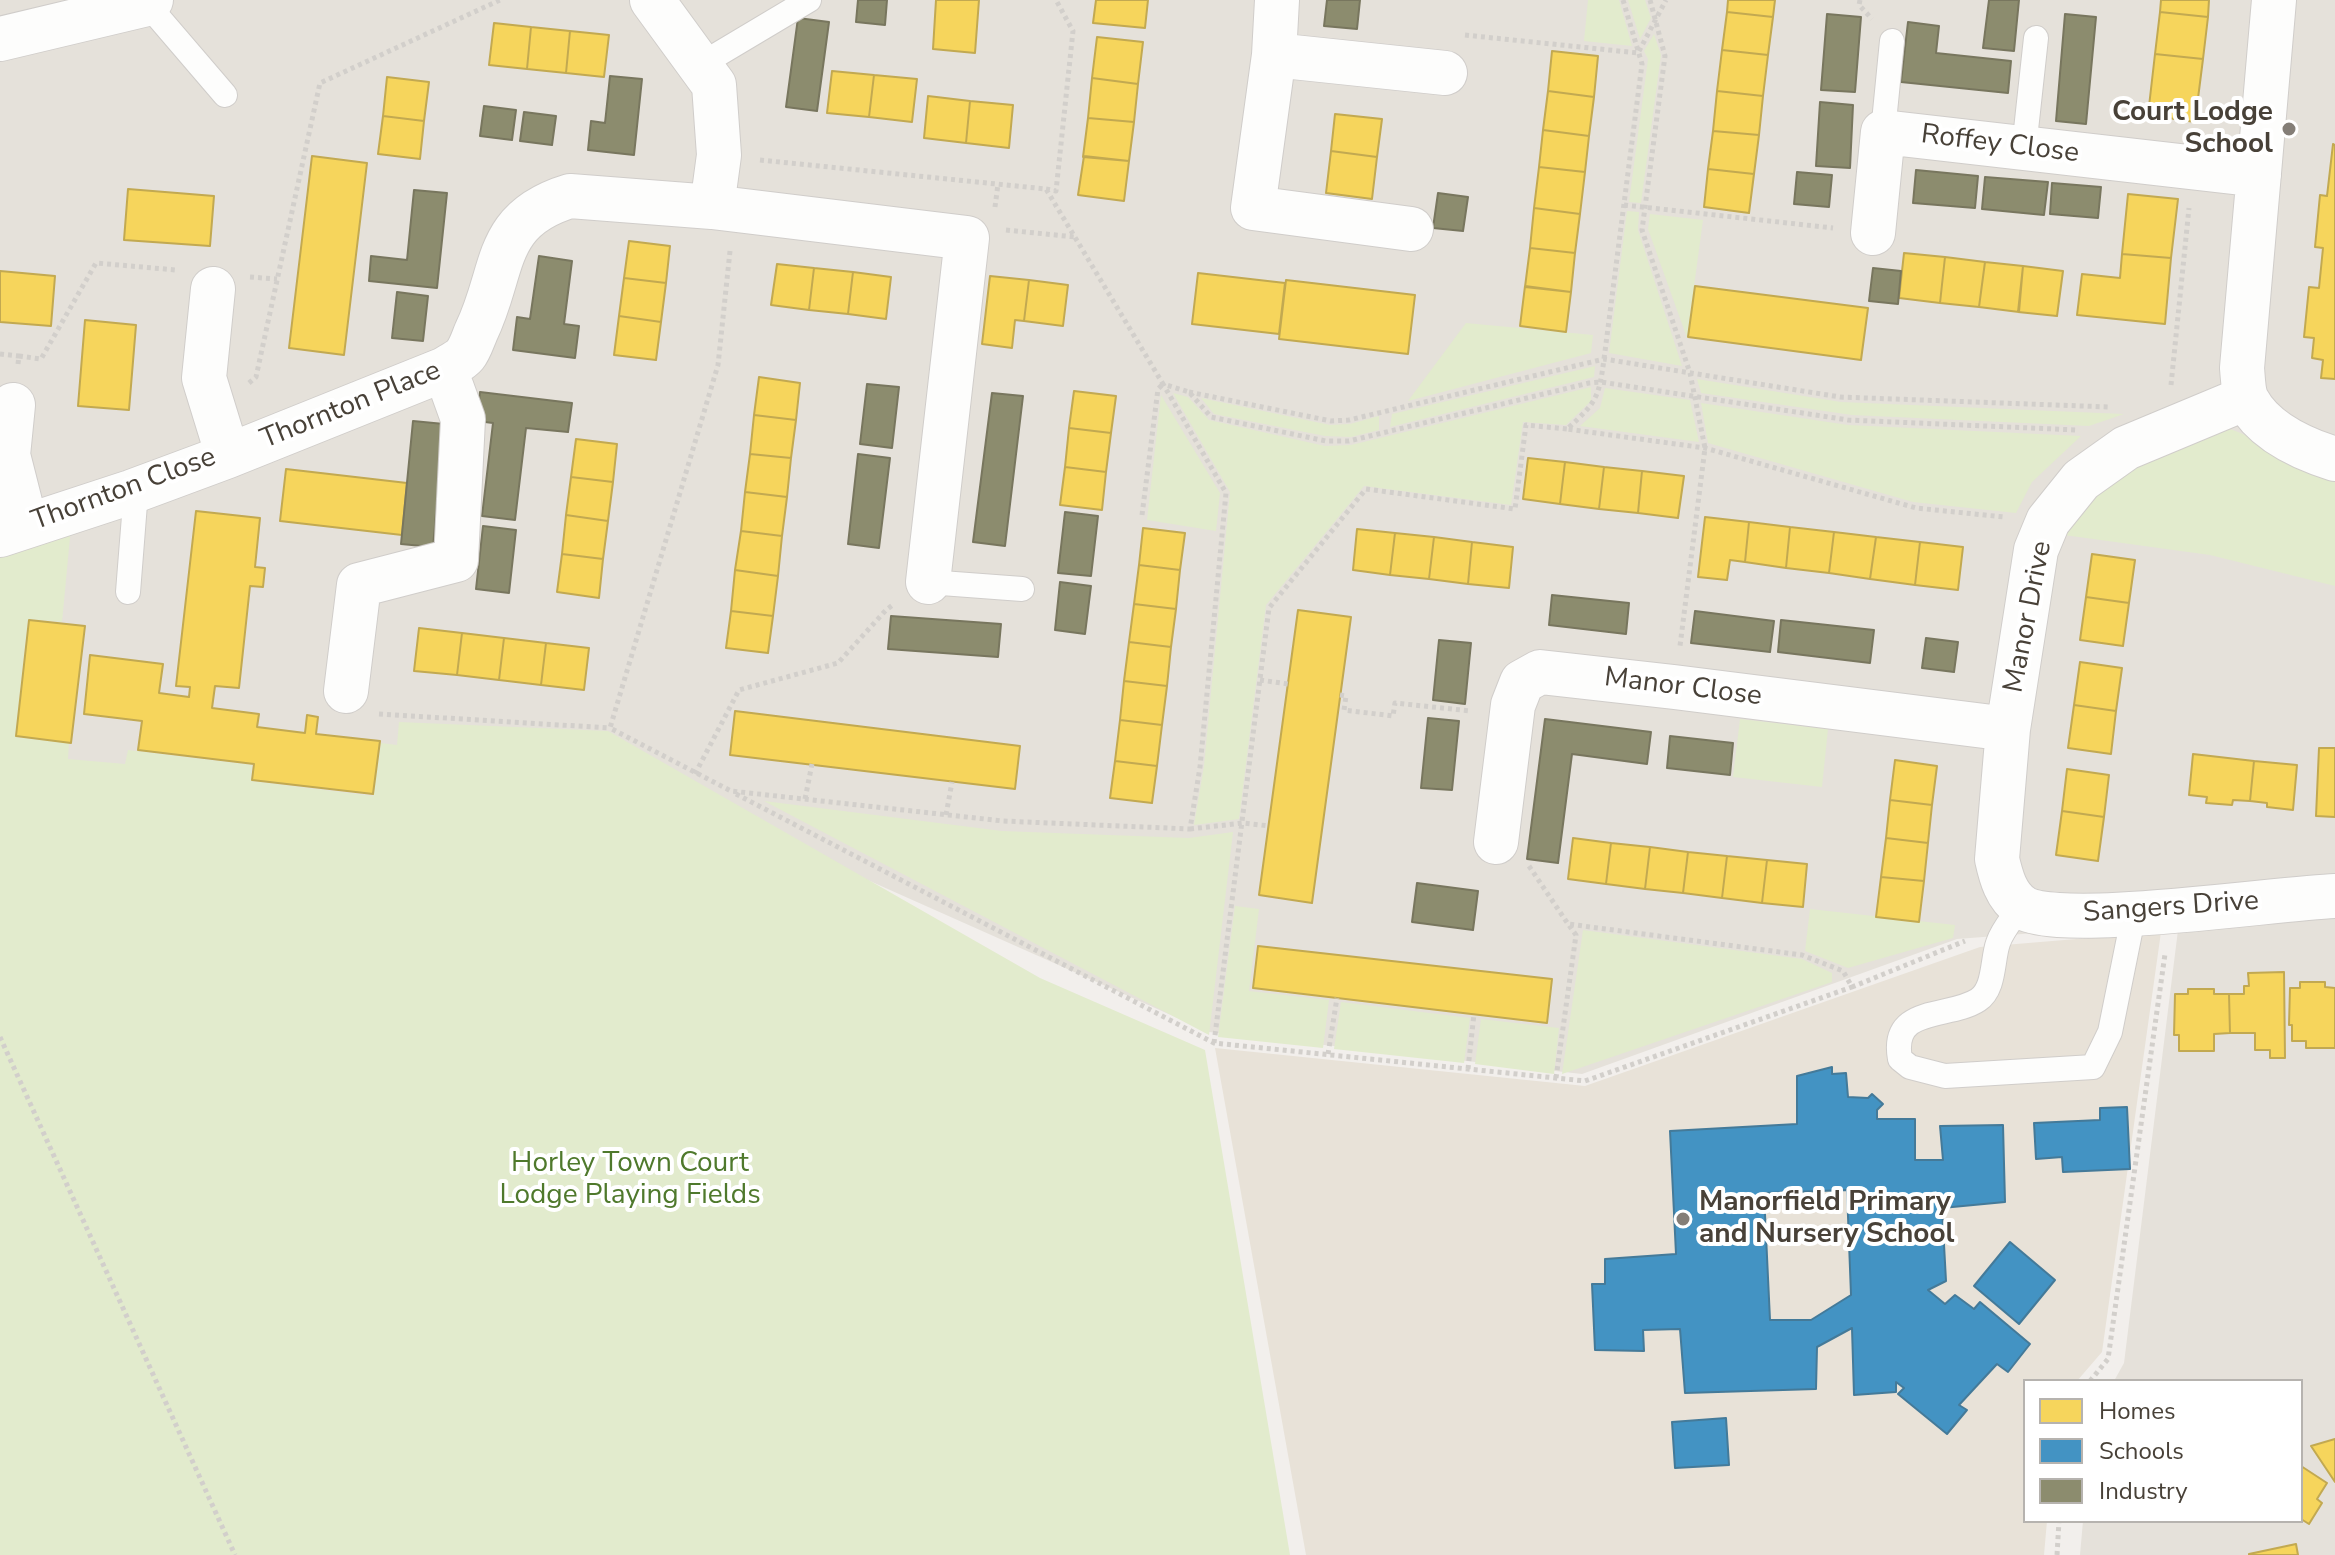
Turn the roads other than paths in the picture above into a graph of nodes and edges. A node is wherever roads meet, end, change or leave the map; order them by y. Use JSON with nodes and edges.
{"nodes":[{"id":1,"x":652,"y":0,"type":"edge"},
{"id":2,"x":809,"y":0,"type":"edge"},
{"id":3,"x":1277,"y":0,"type":"edge"},
{"id":4,"x":2274,"y":0,"type":"edge"},
{"id":5,"x":149,"y":2,"type":"edge"},
{"id":6,"x":2036,"y":38,"type":"dead end"},
{"id":7,"x":0,"y":39,"type":"edge"},
{"id":8,"x":1892,"y":41,"type":"dead end"},
{"id":9,"x":1274,"y":55,"type":"junction"},
{"id":10,"x":700,"y":65,"type":"junction"},
{"id":11,"x":1445,"y":73,"type":"road end"},
{"id":12,"x":225,"y":95,"type":"dead end"},
{"id":13,"x":1883,"y":132,"type":"junction"},
{"id":14,"x":2024,"y":148,"type":"junction"},
{"id":15,"x":2259,"y":175,"type":"junction"},
{"id":16,"x":723,"y":209,"type":"junction"},
{"id":17,"x":1411,"y":229,"type":"dead end"},
{"id":18,"x":1873,"y":233,"type":"road end"},
{"id":19,"x":214,"y":279,"type":"road end"},
{"id":20,"x":445,"y":369,"type":"junction"},
{"id":21,"x":2246,"y":398,"type":"junction"},
{"id":22,"x":13,"y":405,"type":"road end"},
{"id":23,"x":228,"y":456,"type":"junction"},
{"id":24,"x":2335,"y":459,"type":"edge"},
{"id":25,"x":136,"y":491,"type":"junction"},
{"id":26,"x":13,"y":530,"type":"edge"},
{"id":27,"x":928,"y":582,"type":"joint"},
{"id":28,"x":1022,"y":589,"type":"dead end"},
{"id":29,"x":128,"y":592,"type":"dead end"},
{"id":30,"x":346,"y":691,"type":"road end"},
{"id":31,"x":2008,"y":729,"type":"junction"},
{"id":32,"x":1496,"y":842,"type":"road end"},
{"id":33,"x":2335,"y":896,"type":"edge"},
{"id":34,"x":2153,"y":911,"type":"junction"},
{"id":35,"x":2011,"y":915,"type":"junction"}],
"edges":[{"from":1,"to":10,"type":"street"},
{"from":2,"to":10,"type":"lane"},
{"from":3,"to":9,"type":"street"},
{"from":4,"to":15,"type":"street"},
{"from":5,"to":7,"type":"street"},
{"from":5,"to":12,"type":"lane"},
{"from":6,"to":14,"type":"lane"},
{"from":8,"to":13,"type":"lane"},
{"from":9,"to":11,"type":"street"},
{"from":9,"to":17,"type":"street"},
{"from":10,"to":16,"type":"street"},
{"from":13,"to":14,"type":"street","name":"Roffey Close"},
{"from":13,"to":18,"type":"street"},
{"from":14,"to":15,"type":"street","name":"Roffey Close"},
{"from":15,"to":21,"type":"street"},
{"from":16,"to":20,"type":"street","name":"Thornton Place"},
{"from":16,"to":27,"type":"street","name":"Thornton Place"},
{"from":19,"to":23,"type":"street","name":"Thornton Close"},
{"from":20,"to":23,"type":"street","name":"Thornton Place"},
{"from":20,"to":30,"type":"street"},
{"from":21,"to":24,"type":"street"},
{"from":21,"to":31,"type":"street","name":"Manor Drive"},
{"from":22,"to":26,"type":"street"},
{"from":23,"to":25,"type":"street","name":"Thornton Close"},
{"from":25,"to":26,"type":"street","name":"Thornton Close"},
{"from":25,"to":29,"type":"lane"},
{"from":27,"to":28,"type":"lane"},
{"from":31,"to":32,"type":"street","name":"Manor Close"},
{"from":31,"to":35,"type":"street","name":"Manor Drive"},
{"from":33,"to":34,"type":"street","name":"Sangers Drive"},
{"from":34,"to":35,"type":"street","name":"Sangers Drive"},
{"from":34,"to":35,"type":"lane"}]}
